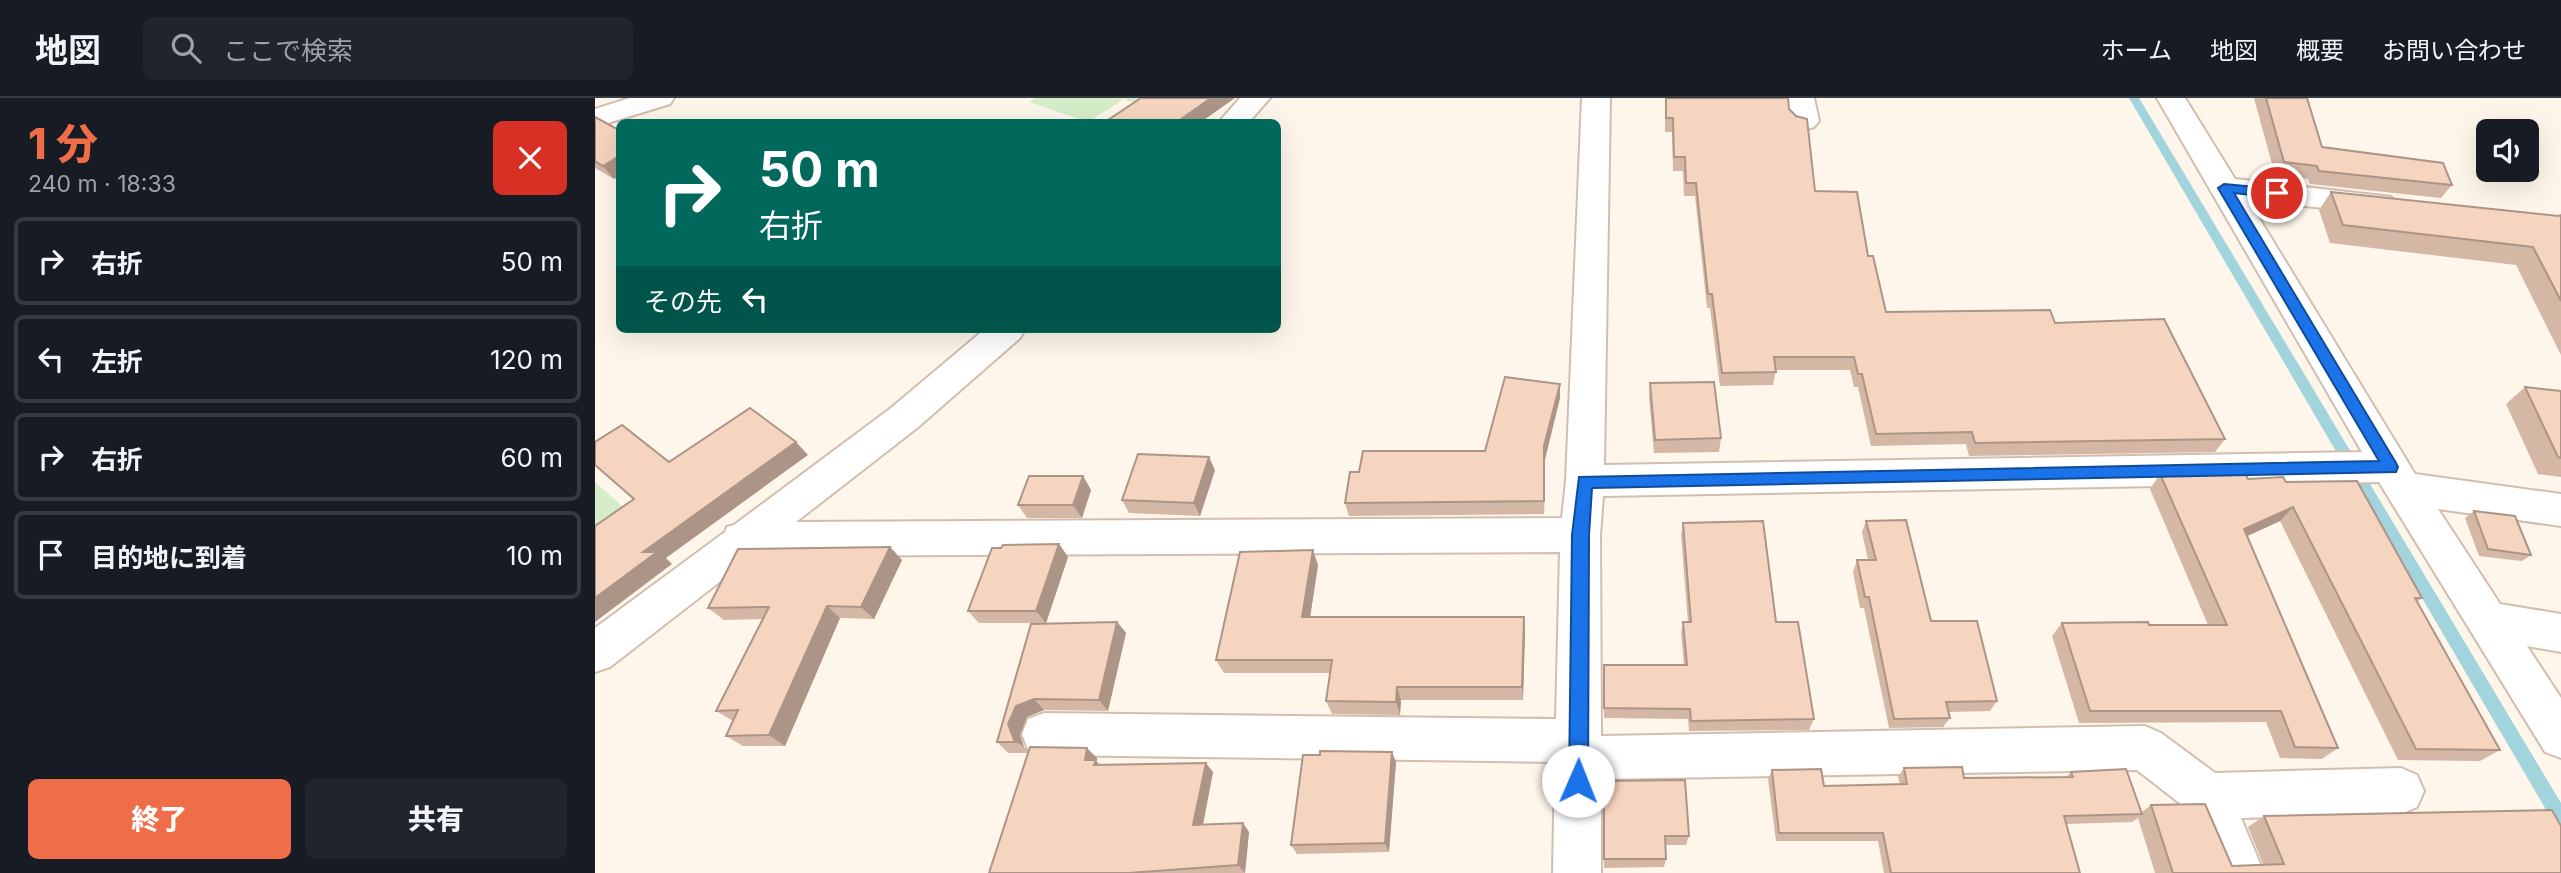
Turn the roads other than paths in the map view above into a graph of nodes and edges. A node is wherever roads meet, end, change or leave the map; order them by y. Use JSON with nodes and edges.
{"nodes":[{"id":1,"x":660,"y":98,"type":"edge"},
{"id":2,"x":1256,"y":98,"type":"edge"},
{"id":3,"x":1596,"y":98,"type":"edge"},
{"id":4,"x":2171,"y":98,"type":"edge"},
{"id":5,"x":595,"y":118,"type":"edge"},
{"id":6,"x":1236,"y":119,"type":"edge"},
{"id":7,"x":2224,"y":188,"type":"junction"},
{"id":8,"x":2404,"y":206,"type":"edge"},
{"id":9,"x":1003,"y":333,"type":"edge"},
{"id":10,"x":2374,"y":473,"type":"junction"},
{"id":11,"x":1585,"y":481,"type":"junction"},
{"id":12,"x":2561,"y":510,"type":"edge"},
{"id":13,"x":1580,"y":535,"type":"junction"},
{"id":14,"x":741,"y":540,"type":"junction"},
{"id":15,"x":2487,"y":620,"type":"junction"},
{"id":16,"x":2561,"y":633,"type":"edge"},
{"id":17,"x":595,"y":653,"type":"edge"},
{"id":18,"x":1044,"y":734,"type":"dead end"},
{"id":19,"x":2561,"y":737,"type":"edge"},
{"id":20,"x":1579,"y":750,"type":"junction"},
{"id":21,"x":2401,"y":790,"type":"dead end"},
{"id":22,"x":2208,"y":796,"type":"junction"},
{"id":23,"x":1577,"y":873,"type":"edge"},
{"id":24,"x":2240,"y":873,"type":"edge"}],
"edges":[{"from":1,"to":5,"type":"street"},
{"from":2,"to":6,"type":"street"},
{"from":3,"to":11,"type":"street"},
{"from":4,"to":7,"type":"street"},
{"from":7,"to":8,"type":"street"},
{"from":7,"to":10,"type":"street"},
{"from":9,"to":14,"type":"street"},
{"from":10,"to":11,"type":"street"},
{"from":10,"to":12,"type":"street"},
{"from":10,"to":15,"type":"street"},
{"from":11,"to":13,"type":"street"},
{"from":13,"to":14,"type":"street"},
{"from":13,"to":20,"type":"street"},
{"from":14,"to":17,"type":"street"},
{"from":15,"to":16,"type":"street"},
{"from":15,"to":19,"type":"street"},
{"from":18,"to":20,"type":"street"},
{"from":20,"to":22,"type":"street"},
{"from":20,"to":23,"type":"street"},
{"from":21,"to":22,"type":"street"},
{"from":22,"to":24,"type":"street"}]}
